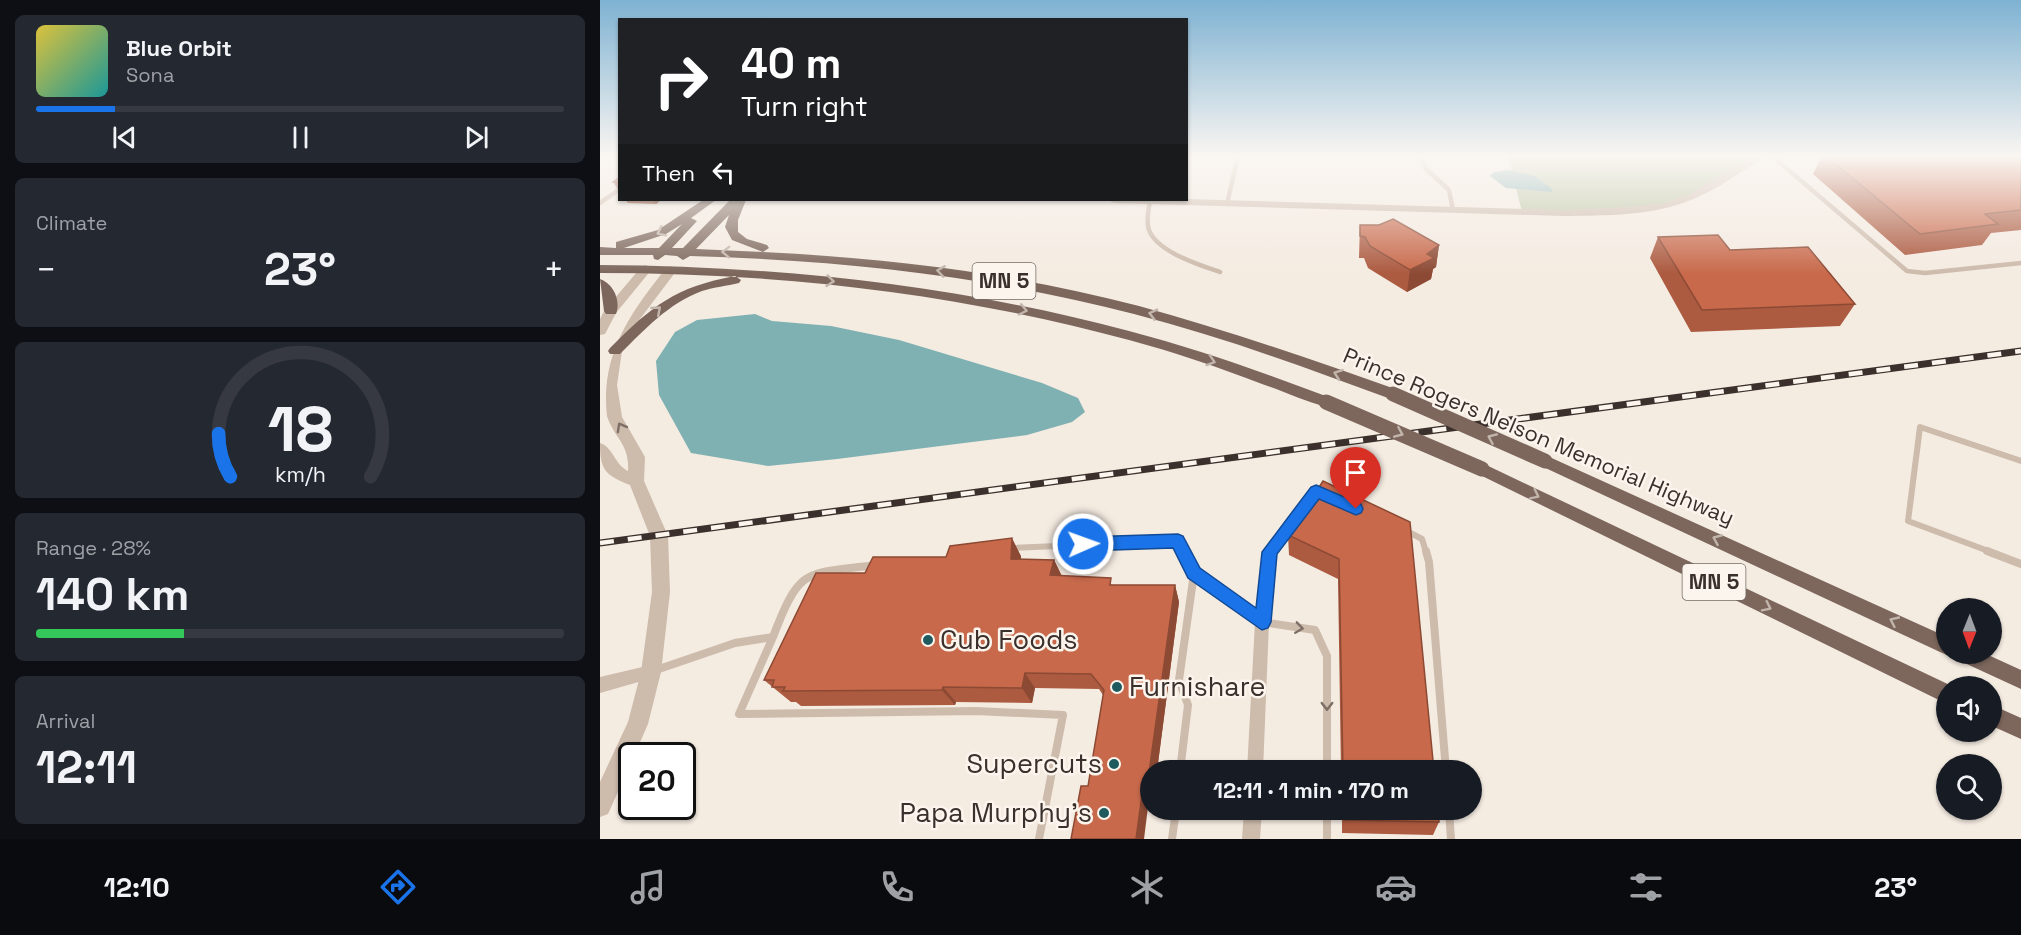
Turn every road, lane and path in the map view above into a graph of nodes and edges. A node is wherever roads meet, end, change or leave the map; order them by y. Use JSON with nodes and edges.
{"nodes":[{"id":1,"x":1229,"y":195,"type":"edge"},
{"id":2,"x":1450,"y":195,"type":"edge"},
{"id":3,"x":1697,"y":195,"type":"edge"},
{"id":4,"x":1818,"y":195,"type":"edge"},
{"id":5,"x":709,"y":201,"type":"edge"},
{"id":6,"x":710,"y":201,"type":"edge"},
{"id":7,"x":735,"y":201,"type":"edge"},
{"id":8,"x":741,"y":201,"type":"edge"},
{"id":9,"x":1150,"y":201,"type":"joint"},
{"id":10,"x":1227,"y":204,"type":"junction"},
{"id":11,"x":1453,"y":210,"type":"junction"},
{"id":12,"x":600,"y":249,"type":"edge"},
{"id":13,"x":663,"y":251,"type":"junction"},
{"id":14,"x":688,"y":251,"type":"junction"},
{"id":15,"x":804,"y":256,"type":"junction"},
{"id":16,"x":2021,"y":263,"type":"edge"},
{"id":17,"x":600,"y":269,"type":"edge"},
{"id":18,"x":646,"y":269,"type":"junction"},
{"id":19,"x":671,"y":270,"type":"junction"},
{"id":20,"x":1220,"y":272,"type":"dead end"},
{"id":21,"x":790,"y":278,"type":"junction"},
{"id":22,"x":600,"y":283,"type":"edge"},
{"id":23,"x":610,"y":311,"type":"junction"},
{"id":24,"x":600,"y":330,"type":"edge"},
{"id":25,"x":615,"y":351,"type":"junction"},
{"id":26,"x":605,"y":387,"type":"edge"},
{"id":27,"x":600,"y":449,"type":"edge"},
{"id":28,"x":2021,"y":461,"type":"edge"},
{"id":29,"x":636,"y":481,"type":"junction"},
{"id":30,"x":1336,"y":500,"type":"edge"},
{"id":31,"x":1395,"y":526,"type":"edge"},
{"id":32,"x":1004,"y":549,"type":"edge"},
{"id":33,"x":2021,"y":564,"type":"edge"},
{"id":34,"x":881,"y":565,"type":"edge"},
{"id":35,"x":1194,"y":573,"type":"junction"},
{"id":36,"x":1262,"y":622,"type":"junction"},
{"id":37,"x":773,"y":637,"type":"junction"},
{"id":38,"x":1936,"y":641,"type":"edge"},
{"id":39,"x":1987,"y":664,"type":"edge"},
{"id":40,"x":651,"y":672,"type":"junction"},
{"id":41,"x":2021,"y":680,"type":"edge"},
{"id":42,"x":600,"y":685,"type":"edge"},
{"id":43,"x":1936,"y":689,"type":"edge"},
{"id":44,"x":2002,"y":720,"type":"edge"},
{"id":45,"x":2021,"y":729,"type":"edge"},
{"id":46,"x":1181,"y":760,"type":"edge"},
{"id":47,"x":1256,"y":760,"type":"edge"},
{"id":48,"x":1327,"y":760,"type":"edge"},
{"id":49,"x":1445,"y":760,"type":"edge"},
{"id":50,"x":600,"y":806,"type":"edge"},
{"id":51,"x":1175,"y":820,"type":"edge"},
{"id":52,"x":1252,"y":820,"type":"edge"},
{"id":53,"x":1327,"y":820,"type":"edge"},
{"id":54,"x":1450,"y":820,"type":"edge"},
{"id":55,"x":1039,"y":839,"type":"edge"},
{"id":56,"x":1172,"y":839,"type":"edge"},
{"id":57,"x":1251,"y":839,"type":"edge"},
{"id":58,"x":1327,"y":839,"type":"edge"},
{"id":59,"x":1451,"y":839,"type":"edge"}],
"edges":[{"from":1,"to":10,"type":"lane"},
{"from":2,"to":11,"type":"lane"},
{"from":3,"to":11,"type":"street"},
{"from":4,"to":16,"type":"lane"},
{"from":5,"to":12,"type":"main road","one_way":true},
{"from":6,"to":13,"type":"main road"},
{"from":7,"to":14,"type":"main road"},
{"from":8,"to":15,"type":"main road"},
{"from":9,"to":10,"type":"street"},
{"from":9,"to":20,"type":"lane"},
{"from":10,"to":11,"type":"street"},
{"from":12,"to":13,"type":"main road","name":"Prince Rogers Nelson Memorial Highway","number":"MN 5"},
{"from":13,"to":14,"type":"main road","name":"Prince Rogers Nelson Memorial Highway","number":"MN 5"},
{"from":13,"to":18,"type":"main road"},
{"from":15,"to":14,"type":"main road","name":"Prince Rogers Nelson Memorial Highway","number":"MN 5","one_way":true},
{"from":14,"to":19,"type":"main road"},
{"from":38,"to":15,"type":"main road","name":"Prince Rogers Nelson Memorial Highway","number":"MN 5","one_way":true,"bridge":true},
{"from":17,"to":18,"type":"main road","number":"MN 5"},
{"from":18,"to":19,"type":"main road","number":"MN 5"},
{"from":18,"to":23,"type":"street"},
{"from":19,"to":21,"type":"main road","number":"MN 5"},
{"from":19,"to":25,"type":"street"},
{"from":25,"to":21,"type":"main road","one_way":true},
{"from":21,"to":43,"type":"main road","number":"MN 5","one_way":true,"bridge":true},
{"from":22,"to":23,"type":"main road"},
{"from":23,"to":24,"type":"street"},
{"from":25,"to":26,"type":"street"},
{"from":29,"to":26,"type":"street","one_way":true},
{"from":27,"to":29,"type":"street"},
{"from":28,"to":33,"type":"lane"},
{"from":29,"to":40,"type":"street"},
{"from":30,"to":36,"type":"lane"},
{"from":31,"to":49,"type":"lane"},
{"from":32,"to":35,"type":"lane"},
{"from":34,"to":37,"type":"lane"},
{"from":35,"to":36,"type":"lane"},
{"from":35,"to":46,"type":"lane"},
{"from":36,"to":47,"type":"street"},
{"from":36,"to":48,"type":"lane","one_way":true},
{"from":37,"to":40,"type":"lane"},
{"from":37,"to":55,"type":"lane"},
{"from":39,"to":41,"type":"main road"},
{"from":40,"to":42,"type":"street"},
{"from":40,"to":50,"type":"street"},
{"from":44,"to":45,"type":"main road"},
{"from":51,"to":56,"type":"lane"},
{"from":52,"to":57,"type":"street"},
{"from":53,"to":58,"type":"lane"},
{"from":54,"to":59,"type":"lane"}]}
